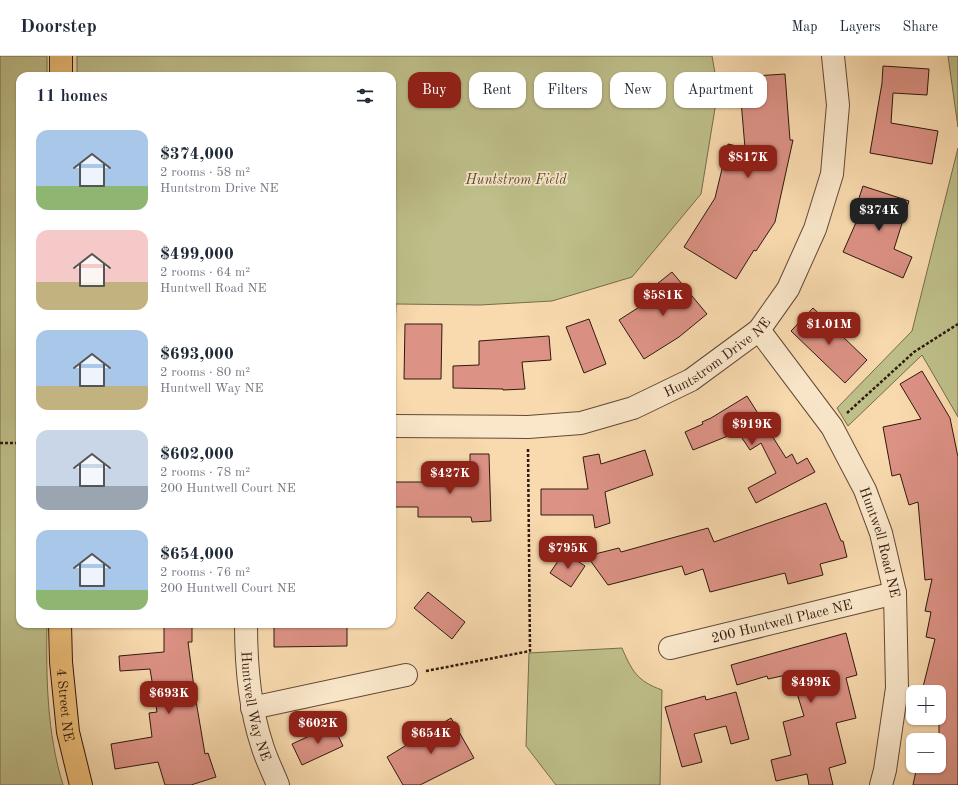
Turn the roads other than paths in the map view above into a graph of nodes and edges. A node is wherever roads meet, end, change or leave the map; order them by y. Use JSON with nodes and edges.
{"nodes":[{"id":1,"x":61,"y":56,"type":"edge"},
{"id":2,"x":833,"y":56,"type":"edge"},
{"id":3,"x":61,"y":72,"type":"edge"},
{"id":4,"x":759,"y":330,"type":"junction"},
{"id":5,"x":396,"y":426,"type":"edge"},
{"id":6,"x":895,"y":593,"type":"junction"},
{"id":7,"x":60,"y":628,"type":"edge"},
{"id":8,"x":246,"y":628,"type":"edge"},
{"id":9,"x":670,"y":648,"type":"dead end"},
{"id":10,"x":406,"y":675,"type":"road end"},
{"id":11,"x":252,"y":708,"type":"junction"},
{"id":12,"x":81,"y":785,"type":"edge"},
{"id":13,"x":278,"y":785,"type":"edge"},
{"id":14,"x":881,"y":785,"type":"edge"}],
"edges":[{"from":1,"to":3,"type":"main road"},
{"from":2,"to":4,"type":"street","name":"Huntstrom Drive NE"},
{"from":4,"to":5,"type":"street","name":"Huntstrom Drive NE"},
{"from":4,"to":6,"type":"street","name":"Huntwell Road NE"},
{"from":6,"to":9,"type":"street","name":"200 Huntwell Place NE"},
{"from":6,"to":14,"type":"street","name":"Huntwell Road NE"},
{"from":7,"to":12,"type":"main road","name":"4 Street NE"},
{"from":8,"to":11,"type":"street","name":"Huntwell Way NE"},
{"from":10,"to":11,"type":"street"},
{"from":11,"to":13,"type":"street","name":"Huntwell Way NE"}]}
